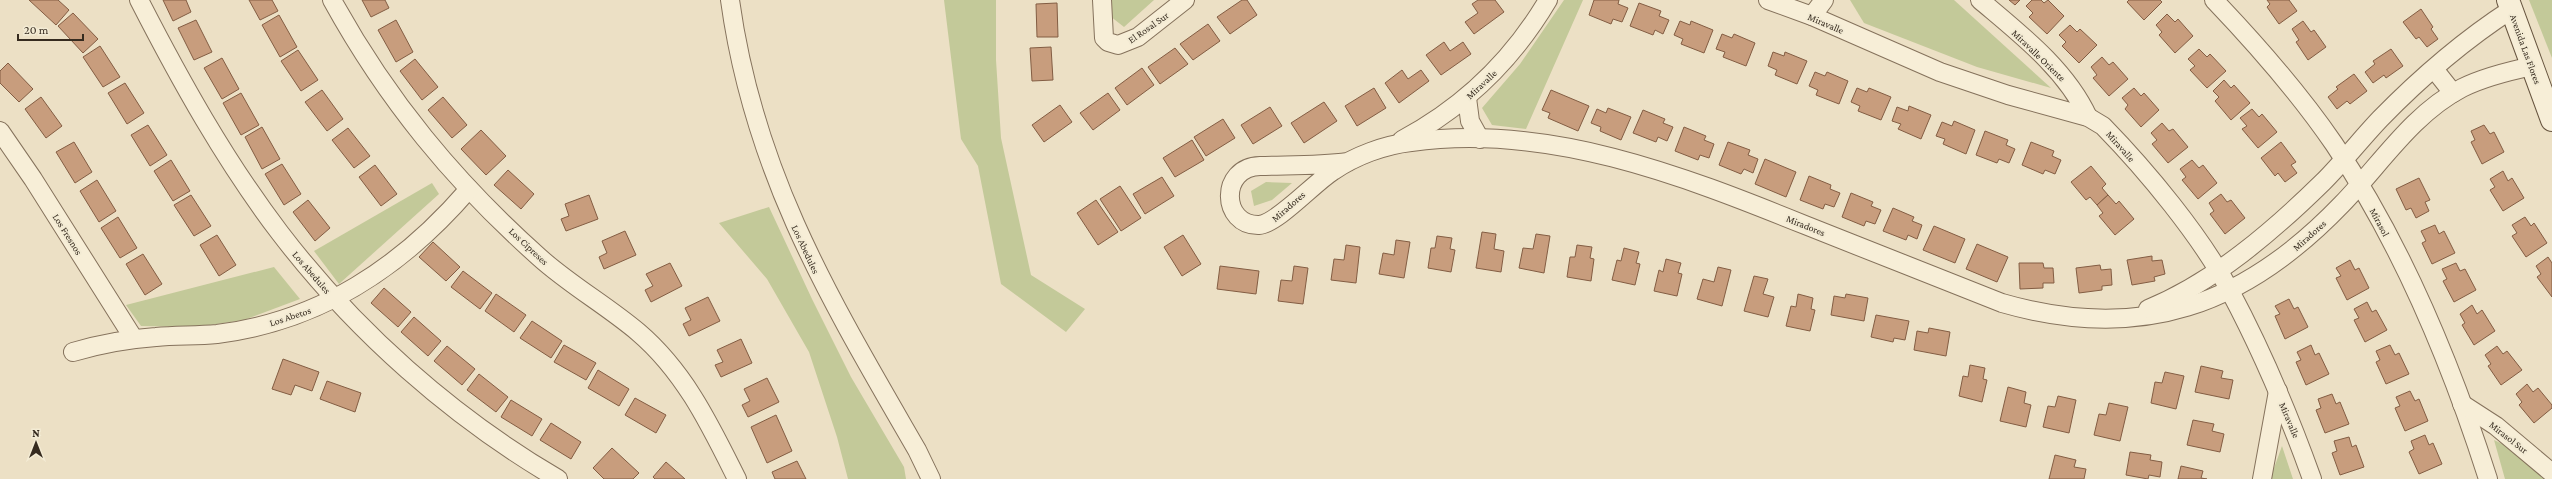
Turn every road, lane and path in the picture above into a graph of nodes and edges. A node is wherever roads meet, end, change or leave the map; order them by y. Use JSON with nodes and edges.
{"nodes":[{"id":1,"x":139,"y":0,"type":"edge"},
{"id":2,"x":332,"y":0,"type":"edge"},
{"id":3,"x":730,"y":0,"type":"edge"},
{"id":4,"x":1102,"y":0,"type":"edge"},
{"id":5,"x":1185,"y":0,"type":"edge"},
{"id":6,"x":1548,"y":0,"type":"edge"},
{"id":7,"x":1768,"y":0,"type":"edge"},
{"id":8,"x":1824,"y":0,"type":"edge"},
{"id":9,"x":1980,"y":0,"type":"edge"},
{"id":10,"x":2214,"y":0,"type":"edge"},
{"id":11,"x":2510,"y":5,"type":"edge"},
{"id":12,"x":1812,"y":16,"type":"junction"},
{"id":13,"x":2533,"y":66,"type":"junction"},
{"id":14,"x":2434,"y":69,"type":"junction"},
{"id":15,"x":2453,"y":93,"type":"junction"},
{"id":16,"x":1467,"y":98,"type":"junction"},
{"id":17,"x":2088,"y":117,"type":"junction"},
{"id":18,"x":2552,"y":120,"type":"edge"},
{"id":19,"x":0,"y":131,"type":"edge"},
{"id":20,"x":1480,"y":139,"type":"junction"},
{"id":21,"x":1392,"y":145,"type":"junction"},
{"id":22,"x":2343,"y":159,"type":"junction"},
{"id":23,"x":1348,"y":162,"type":"junction"},
{"id":24,"x":2360,"y":185,"type":"junction"},
{"id":25,"x":469,"y":189,"type":"junction"},
{"id":26,"x":2218,"y":270,"type":"junction"},
{"id":27,"x":2230,"y":290,"type":"junction"},
{"id":28,"x":336,"y":299,"type":"junction"},
{"id":29,"x":2129,"y":317,"type":"junction"},
{"id":30,"x":134,"y":339,"type":"junction"},
{"id":31,"x":72,"y":352,"type":"dead end"},
{"id":32,"x":2278,"y":391,"type":"junction"},
{"id":33,"x":2462,"y":404,"type":"junction"},
{"id":34,"x":2552,"y":474,"type":"edge"},
{"id":35,"x":558,"y":479,"type":"edge"},
{"id":36,"x":737,"y":479,"type":"edge"},
{"id":37,"x":931,"y":479,"type":"edge"},
{"id":38,"x":2262,"y":479,"type":"edge"},
{"id":39,"x":2312,"y":479,"type":"edge"},
{"id":40,"x":2488,"y":479,"type":"edge"}],
"edges":[{"from":1,"to":28,"type":"street","name":"Los Abedules"},
{"from":2,"to":25,"type":"street","name":"Los Cipreses"},
{"from":3,"to":37,"type":"street","name":"Los Abedules"},
{"from":4,"to":5,"type":"street","name":"El Rosal Sur"},
{"from":6,"to":16,"type":"street","name":"Miravalle"},
{"from":7,"to":12,"type":"street","name":"Miravalle"},
{"from":8,"to":12,"type":"street"},
{"from":9,"to":17,"type":"street","name":"Miravalle Oriente"},
{"from":10,"to":22,"type":"street","name":"Mirasol"},
{"from":11,"to":13,"type":"street","name":"Avenida Las Flores"},
{"from":11,"to":14,"type":"street","name":"Miradores"},
{"from":12,"to":17,"type":"street","name":"Miravalle"},
{"from":13,"to":15,"type":"street","name":"Miradores"},
{"from":13,"to":18,"type":"street","name":"Avenida Las Flores"},
{"from":14,"to":15,"type":"street"},
{"from":14,"to":22,"type":"street","name":"Miradores"},
{"from":15,"to":24,"type":"street","name":"Miradores"},
{"from":16,"to":20,"type":"street"},
{"from":16,"to":21,"type":"street","name":"Miravalle"},
{"from":17,"to":26,"type":"street","name":"Miravalle"},
{"from":19,"to":30,"type":"street","name":"Los Fresnos"},
{"from":20,"to":21,"type":"street","name":"Miradores"},
{"from":20,"to":29,"type":"street","name":"Miradores"},
{"from":21,"to":23,"type":"street","name":"Miradores"},
{"from":22,"to":24,"type":"street","name":"Mirasol"},
{"from":22,"to":26,"type":"street","name":"Miradores"},
{"from":23,"to":23,"type":"street","name":"Miradores"},
{"from":24,"to":27,"type":"street","name":"Miradores"},
{"from":24,"to":33,"type":"street","name":"Mirasol"},
{"from":25,"to":28,"type":"street","name":"Los Abetos"},
{"from":25,"to":36,"type":"street","name":"Los Cipreses"},
{"from":26,"to":27,"type":"street","name":"Miravalle"},
{"from":26,"to":29,"type":"street","name":"Miradores"},
{"from":27,"to":29,"type":"street","name":"Miradores"},
{"from":27,"to":32,"type":"street","name":"Miravalle"},
{"from":28,"to":30,"type":"street","name":"Los Abetos"},
{"from":28,"to":35,"type":"street","name":"Los Abedules"},
{"from":30,"to":31,"type":"street","name":"Los Abetos"},
{"from":32,"to":38,"type":"street"},
{"from":32,"to":39,"type":"street","name":"Miravalle"},
{"from":33,"to":34,"type":"street","name":"Mirasol Sur"},
{"from":33,"to":40,"type":"street","name":"Mirasol"}]}
